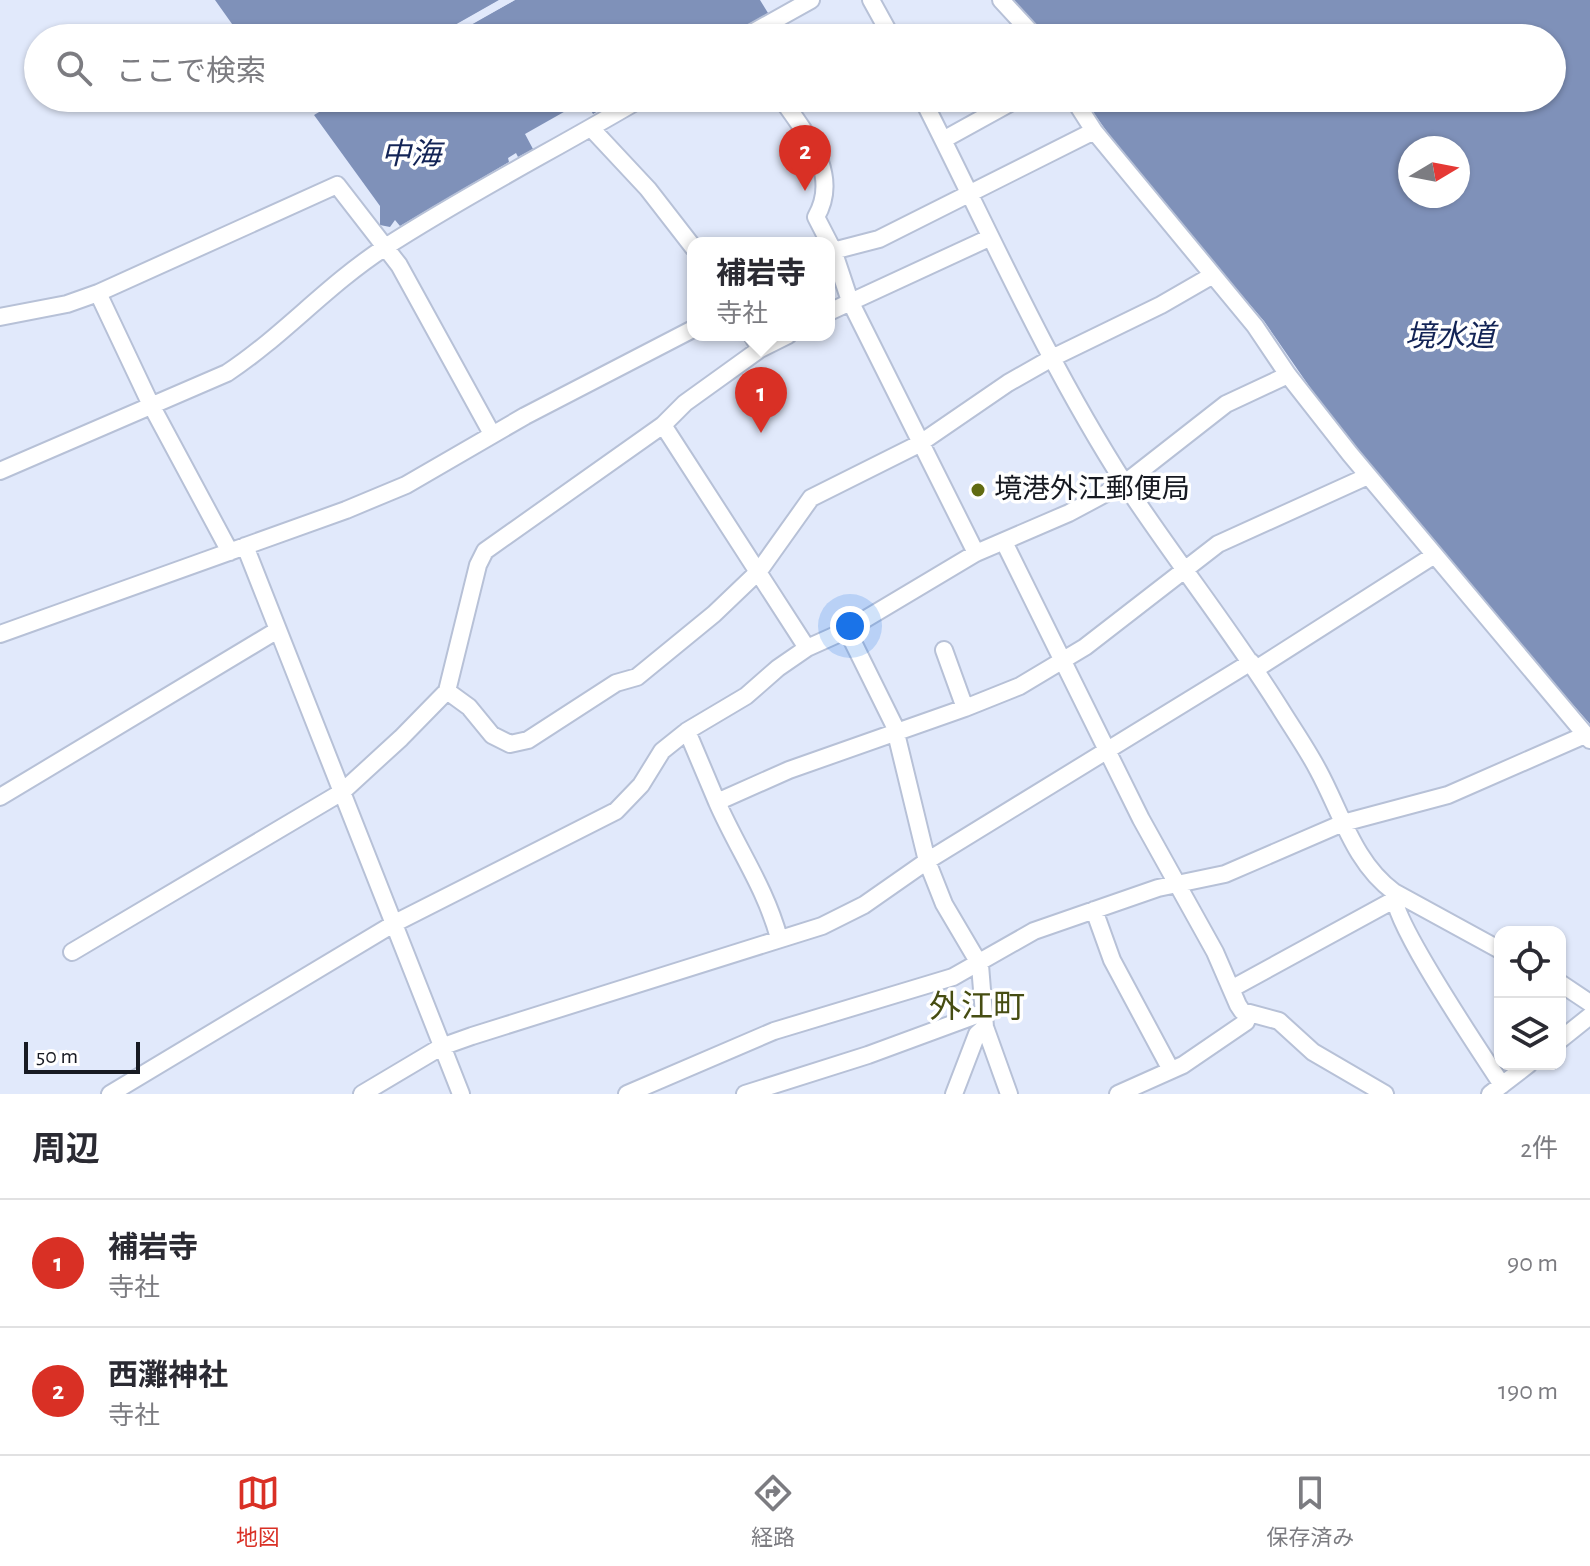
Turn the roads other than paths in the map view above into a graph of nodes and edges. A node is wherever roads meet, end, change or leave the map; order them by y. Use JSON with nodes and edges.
{"nodes":[{"id":1,"x":811,"y":0,"type":"edge"},
{"id":2,"x":871,"y":0,"type":"edge"},
{"id":3,"x":1001,"y":0,"type":"edge"},
{"id":4,"x":769,"y":24,"type":"edge"},
{"id":5,"x":884,"y":24,"type":"edge"},
{"id":6,"x":1023,"y":24,"type":"edge"},
{"id":7,"x":618,"y":112,"type":"edge"},
{"id":8,"x":791,"y":112,"type":"edge"},
{"id":9,"x":929,"y":112,"type":"edge"},
{"id":10,"x":994,"y":112,"type":"edge"},
{"id":11,"x":1082,"y":112,"type":"edge"},
{"id":12,"x":591,"y":128,"type":"junction"},
{"id":13,"x":1094,"y":131,"type":"junction"},
{"id":14,"x":943,"y":140,"type":"junction"},
{"id":15,"x":968,"y":196,"type":"junction"},
{"id":16,"x":825,"y":237,"type":"edge"},
{"id":17,"x":989,"y":238,"type":"junction"},
{"id":18,"x":687,"y":239,"type":"edge"},
{"id":19,"x":384,"y":248,"type":"junction"},
{"id":20,"x":835,"y":250,"type":"edge"},
{"id":21,"x":835,"y":262,"type":"edge"},
{"id":22,"x":1213,"y":275,"type":"junction"},
{"id":23,"x":98,"y":293,"type":"junction"},
{"id":24,"x":850,"y":301,"type":"junction"},
{"id":25,"x":835,"y":309,"type":"edge"},
{"id":26,"x":0,"y":317,"type":"edge"},
{"id":27,"x":687,"y":332,"type":"edge"},
{"id":28,"x":756,"y":342,"type":"edge"},
{"id":29,"x":1052,"y":358,"type":"junction"},
{"id":30,"x":1288,"y":375,"type":"junction"},
{"id":31,"x":150,"y":403,"type":"junction"},
{"id":32,"x":663,"y":425,"type":"junction"},
{"id":33,"x":492,"y":434,"type":"junction"},
{"id":34,"x":919,"y":444,"type":"junction"},
{"id":35,"x":0,"y":471,"type":"edge"},
{"id":36,"x":1368,"y":476,"type":"junction"},
{"id":37,"x":1125,"y":483,"type":"junction"},
{"id":38,"x":1004,"y":542,"type":"junction"},
{"id":39,"x":238,"y":549,"type":"junction"},
{"id":40,"x":976,"y":553,"type":"junction"},
{"id":41,"x":1433,"y":556,"type":"junction"},
{"id":42,"x":1184,"y":568,"type":"junction"},
{"id":43,"x":759,"y":571,"type":"junction"},
{"id":44,"x":847,"y":630,"type":"junction"},
{"id":45,"x":276,"y":631,"type":"junction"},
{"id":46,"x":0,"y":634,"type":"edge"},
{"id":47,"x":807,"y":648,"type":"junction"},
{"id":48,"x":944,"y":650,"type":"dead end"},
{"id":49,"x":1062,"y":660,"type":"junction"},
{"id":50,"x":1254,"y":666,"type":"junction"},
{"id":51,"x":447,"y":691,"type":"junction"},
{"id":52,"x":965,"y":708,"type":"junction"},
{"id":53,"x":687,"y":731,"type":"junction"},
{"id":54,"x":896,"y":733,"type":"junction"},
{"id":55,"x":1588,"y":738,"type":"edge"},
{"id":56,"x":1106,"y":750,"type":"junction"},
{"id":57,"x":342,"y":792,"type":"junction"},
{"id":58,"x":0,"y":797,"type":"edge"},
{"id":59,"x":717,"y":802,"type":"junction"},
{"id":60,"x":1343,"y":823,"type":"junction"},
{"id":61,"x":927,"y":861,"type":"junction"},
{"id":62,"x":1176,"y":884,"type":"junction"},
{"id":63,"x":1393,"y":897,"type":"junction"},
{"id":64,"x":1094,"y":910,"type":"junction"},
{"id":65,"x":395,"y":923,"type":"junction"},
{"id":66,"x":779,"y":938,"type":"junction"},
{"id":67,"x":1494,"y":947,"type":"edge"},
{"id":68,"x":72,"y":952,"type":"dead end"},
{"id":69,"x":980,"y":965,"type":"junction"},
{"id":70,"x":1566,"y":987,"type":"edge"},
{"id":71,"x":1231,"y":989,"type":"junction"},
{"id":72,"x":1590,"y":1003,"type":"edge"},
{"id":73,"x":1249,"y":1013,"type":"junction"},
{"id":74,"x":1590,"y":1016,"type":"edge"},
{"id":75,"x":983,"y":1020,"type":"junction"},
{"id":76,"x":1566,"y":1035,"type":"edge"},
{"id":77,"x":441,"y":1047,"type":"junction"},
{"id":78,"x":1171,"y":1070,"type":"junction"},
{"id":79,"x":1521,"y":1070,"type":"edge"},
{"id":80,"x":1496,"y":1089,"type":"edge"},
{"id":81,"x":110,"y":1094,"type":"edge"},
{"id":82,"x":362,"y":1094,"type":"edge"},
{"id":83,"x":461,"y":1094,"type":"edge"},
{"id":84,"x":627,"y":1094,"type":"edge"},
{"id":85,"x":745,"y":1094,"type":"edge"},
{"id":86,"x":954,"y":1094,"type":"edge"},
{"id":87,"x":1009,"y":1094,"type":"edge"},
{"id":88,"x":1118,"y":1094,"type":"edge"},
{"id":89,"x":1385,"y":1094,"type":"edge"}],
"edges":[{"from":1,"to":4,"type":"street"},
{"from":2,"to":5,"type":"street"},
{"from":3,"to":6,"type":"street"},
{"from":7,"to":12,"type":"street"},
{"from":8,"to":16,"type":"street"},
{"from":9,"to":14,"type":"street"},
{"from":10,"to":14,"type":"street"},
{"from":11,"to":13,"type":"street"},
{"from":12,"to":18,"type":"street"},
{"from":12,"to":19,"type":"street"},
{"from":13,"to":15,"type":"street"},
{"from":13,"to":22,"type":"street"},
{"from":14,"to":15,"type":"street"},
{"from":15,"to":17,"type":"street"},
{"from":15,"to":20,"type":"street"},
{"from":17,"to":24,"type":"street"},
{"from":17,"to":29,"type":"street"},
{"from":19,"to":23,"type":"street"},
{"from":19,"to":31,"type":"street"},
{"from":19,"to":33,"type":"street"},
{"from":21,"to":24,"type":"street"},
{"from":22,"to":29,"type":"street"},
{"from":22,"to":30,"type":"street"},
{"from":23,"to":26,"type":"street"},
{"from":23,"to":31,"type":"street"},
{"from":24,"to":25,"type":"street"},
{"from":24,"to":34,"type":"street"},
{"from":27,"to":33,"type":"street"},
{"from":28,"to":32,"type":"street"},
{"from":29,"to":34,"type":"street"},
{"from":29,"to":37,"type":"street"},
{"from":30,"to":36,"type":"street"},
{"from":30,"to":37,"type":"street"},
{"from":31,"to":35,"type":"street"},
{"from":31,"to":39,"type":"street"},
{"from":32,"to":43,"type":"street"},
{"from":32,"to":51,"type":"street"},
{"from":33,"to":39,"type":"street"},
{"from":34,"to":40,"type":"street"},
{"from":34,"to":43,"type":"street"},
{"from":36,"to":41,"type":"street"},
{"from":36,"to":42,"type":"street"},
{"from":37,"to":38,"type":"street"},
{"from":37,"to":42,"type":"street"},
{"from":38,"to":40,"type":"street"},
{"from":38,"to":49,"type":"street"},
{"from":39,"to":45,"type":"street"},
{"from":39,"to":46,"type":"street"},
{"from":40,"to":44,"type":"street"},
{"from":41,"to":50,"type":"street"},
{"from":41,"to":55,"type":"street"},
{"from":42,"to":49,"type":"street"},
{"from":42,"to":50,"type":"street"},
{"from":43,"to":47,"type":"street"},
{"from":43,"to":51,"type":"street"},
{"from":44,"to":47,"type":"street"},
{"from":44,"to":54,"type":"street"},
{"from":45,"to":57,"type":"street"},
{"from":45,"to":58,"type":"street"},
{"from":47,"to":53,"type":"street"},
{"from":48,"to":52,"type":"street"},
{"from":49,"to":52,"type":"street"},
{"from":49,"to":56,"type":"street"},
{"from":50,"to":56,"type":"street"},
{"from":50,"to":60,"type":"street"},
{"from":51,"to":57,"type":"street"},
{"from":52,"to":54,"type":"street"},
{"from":53,"to":59,"type":"street"},
{"from":53,"to":65,"type":"street"},
{"from":54,"to":59,"type":"street"},
{"from":54,"to":61,"type":"street"},
{"from":55,"to":60,"type":"street"},
{"from":56,"to":61,"type":"street"},
{"from":56,"to":62,"type":"street"},
{"from":57,"to":65,"type":"street"},
{"from":57,"to":68,"type":"street"},
{"from":59,"to":66,"type":"street"},
{"from":60,"to":62,"type":"street"},
{"from":60,"to":63,"type":"street"},
{"from":61,"to":66,"type":"street"},
{"from":61,"to":69,"type":"street"},
{"from":62,"to":64,"type":"street"},
{"from":62,"to":71,"type":"street"},
{"from":63,"to":67,"type":"street"},
{"from":63,"to":71,"type":"street"},
{"from":63,"to":80,"type":"street"},
{"from":64,"to":69,"type":"street"},
{"from":64,"to":78,"type":"street"},
{"from":65,"to":77,"type":"street"},
{"from":65,"to":81,"type":"street"},
{"from":66,"to":77,"type":"street"},
{"from":69,"to":75,"type":"street"},
{"from":69,"to":84,"type":"street"},
{"from":70,"to":72,"type":"street"},
{"from":71,"to":73,"type":"street"},
{"from":73,"to":78,"type":"street"},
{"from":73,"to":89,"type":"street"},
{"from":74,"to":76,"type":"street"},
{"from":75,"to":85,"type":"street"},
{"from":75,"to":86,"type":"street"},
{"from":75,"to":87,"type":"street"},
{"from":77,"to":82,"type":"street"},
{"from":77,"to":83,"type":"street"},
{"from":78,"to":88,"type":"street"},
{"from":79,"to":80,"type":"street"}]}
